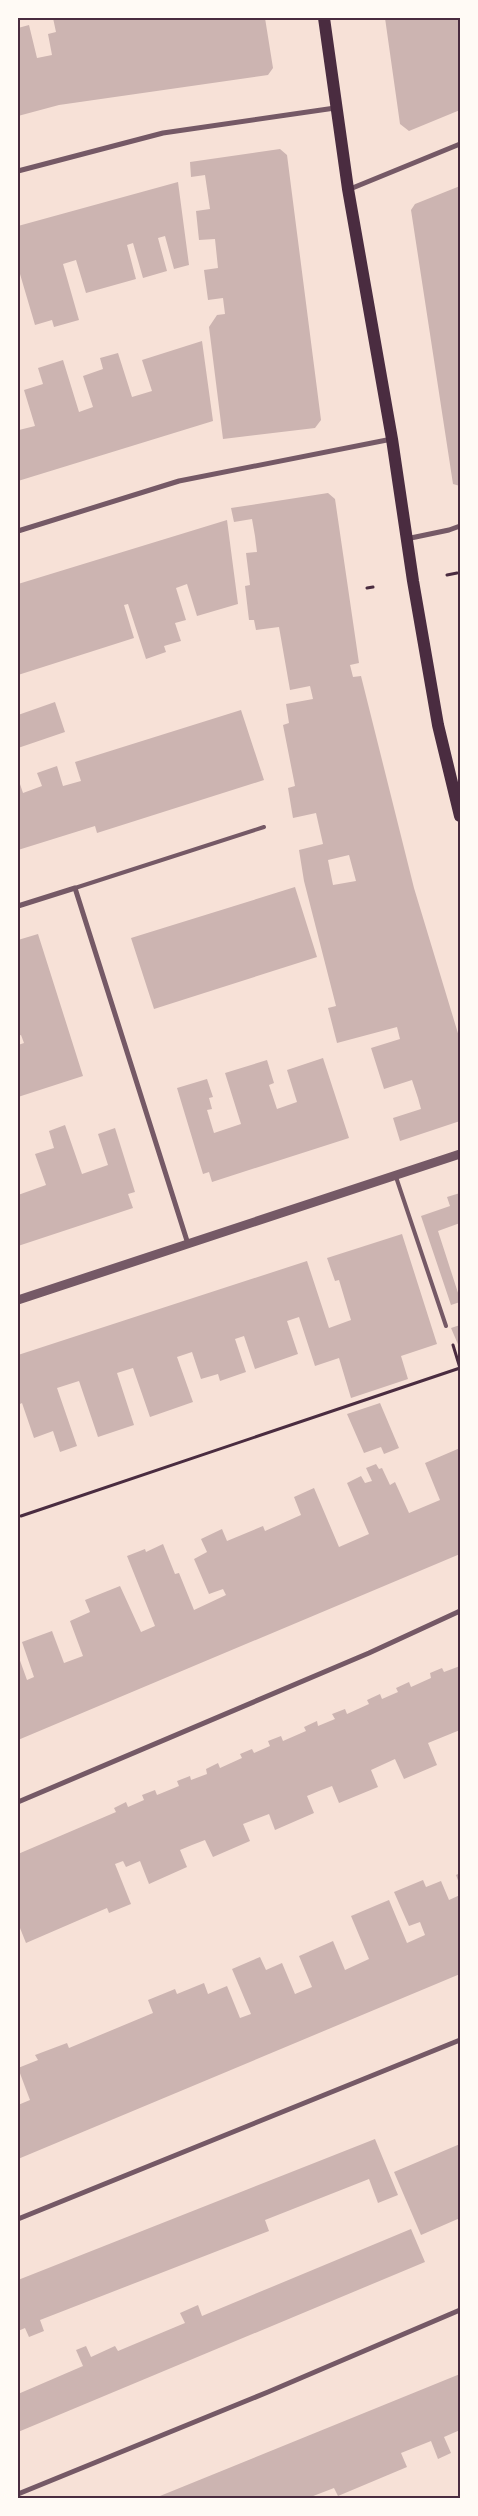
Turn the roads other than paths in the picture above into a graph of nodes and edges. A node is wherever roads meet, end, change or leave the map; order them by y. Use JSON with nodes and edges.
{"nodes":[{"id":1,"x":324,"y":18,"type":"edge"},
{"id":2,"x":337,"y":108,"type":"junction"},
{"id":3,"x":460,"y":144,"type":"edge"},
{"id":4,"x":18,"y":171,"type":"edge"},
{"id":5,"x":348,"y":189,"type":"junction"},
{"id":6,"x":392,"y":439,"type":"junction"},
{"id":7,"x":460,"y":526,"type":"edge"},
{"id":8,"x":18,"y":531,"type":"edge"},
{"id":9,"x":406,"y":539,"type":"junction"},
{"id":10,"x":460,"y":816,"type":"edge"},
{"id":11,"x":264,"y":827,"type":"dead end"},
{"id":12,"x":74,"y":888,"type":"junction"},
{"id":13,"x":18,"y":906,"type":"edge"},
{"id":14,"x":460,"y":1154,"type":"edge"},
{"id":15,"x":396,"y":1177,"type":"junction"},
{"id":16,"x":188,"y":1245,"type":"junction"},
{"id":17,"x":18,"y":1300,"type":"edge"},
{"id":18,"x":446,"y":1326,"type":"dead end"},
{"id":19,"x":460,"y":1611,"type":"edge"},
{"id":20,"x":18,"y":1802,"type":"edge"},
{"id":21,"x":460,"y":2040,"type":"edge"},
{"id":22,"x":18,"y":2219,"type":"edge"},
{"id":23,"x":460,"y":2310,"type":"edge"},
{"id":24,"x":18,"y":2494,"type":"edge"}],
"edges":[{"from":1,"to":2,"type":"main road"},
{"from":2,"to":4,"type":"street"},
{"from":2,"to":5,"type":"main road"},
{"from":3,"to":5,"type":"street"},
{"from":5,"to":6,"type":"main road"},
{"from":6,"to":8,"type":"street"},
{"from":6,"to":9,"type":"main road"},
{"from":7,"to":9,"type":"street"},
{"from":9,"to":10,"type":"main road"},
{"from":11,"to":12,"type":"lane"},
{"from":12,"to":13,"type":"street"},
{"from":12,"to":16,"type":"street"},
{"from":14,"to":15,"type":"street"},
{"from":15,"to":16,"type":"street"},
{"from":15,"to":18,"type":"lane"},
{"from":16,"to":17,"type":"street"},
{"from":19,"to":20,"type":"street"},
{"from":21,"to":22,"type":"street"},
{"from":23,"to":24,"type":"street"}]}
